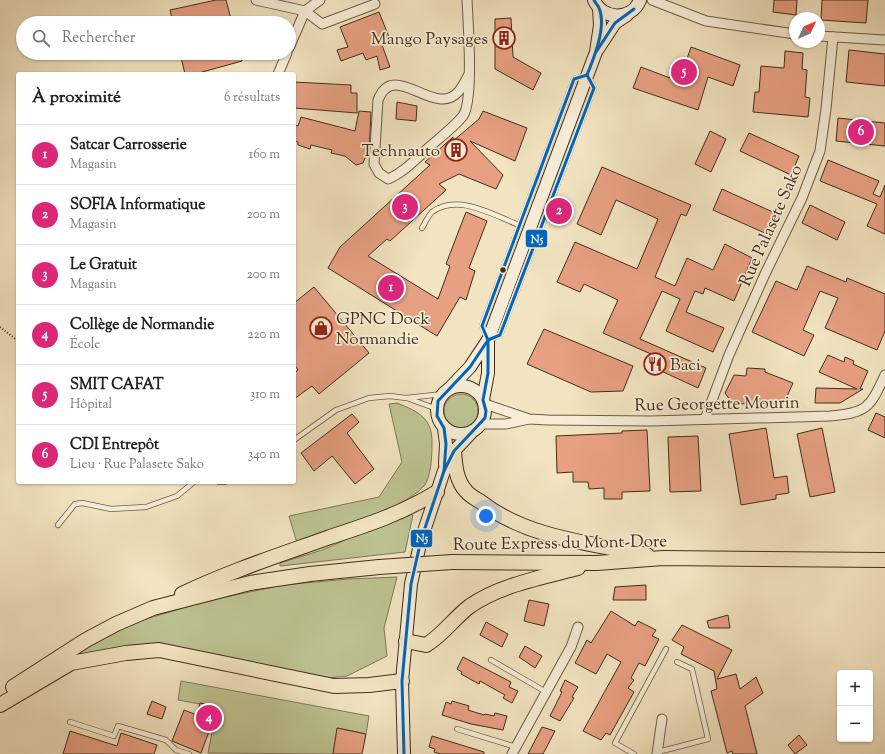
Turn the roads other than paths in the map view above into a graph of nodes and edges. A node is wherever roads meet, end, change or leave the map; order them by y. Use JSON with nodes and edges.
{"nodes":[{"id":1,"x":256,"y":0,"type":"edge"},
{"id":2,"x":320,"y":0,"type":"edge"},
{"id":3,"x":467,"y":0,"type":"edge"},
{"id":4,"x":652,"y":0,"type":"edge"},
{"id":5,"x":374,"y":4,"type":"dead end"},
{"id":6,"x":596,"y":4,"type":"edge"},
{"id":7,"x":637,"y":5,"type":"edge"},
{"id":8,"x":305,"y":11,"type":"junction"},
{"id":9,"x":296,"y":32,"type":"edge"},
{"id":10,"x":789,"y":33,"type":"edge"},
{"id":11,"x":825,"y":36,"type":"edge"},
{"id":12,"x":833,"y":37,"type":"junction"},
{"id":13,"x":885,"y":40,"type":"edge"},
{"id":14,"x":596,"y":52,"type":"junction"},
{"id":15,"x":284,"y":60,"type":"edge"},
{"id":16,"x":279,"y":72,"type":"edge"},
{"id":17,"x":469,"y":74,"type":"junction"},
{"id":18,"x":587,"y":74,"type":"junction"},
{"id":19,"x":519,"y":225,"type":"junction"},
{"id":20,"x":422,"y":228,"type":"dead end"},
{"id":21,"x":488,"y":340,"type":"junction"},
{"id":22,"x":885,"y":375,"type":"edge"},
{"id":23,"x":446,"y":392,"type":"junction"},
{"id":24,"x":406,"y":398,"type":"junction"},
{"id":25,"x":484,"y":402,"type":"junction"},
{"id":26,"x":437,"y":409,"type":"junction"},
{"id":27,"x":529,"y":419,"type":"junction"},
{"id":28,"x":705,"y":419,"type":"junction"},
{"id":29,"x":481,"y":424,"type":"junction"},
{"id":30,"x":444,"y":428,"type":"junction"},
{"id":31,"x":471,"y":433,"type":"junction"},
{"id":32,"x":296,"y":439,"type":"edge"},
{"id":33,"x":454,"y":451,"type":"junction"},
{"id":34,"x":444,"y":471,"type":"junction"},
{"id":35,"x":192,"y":484,"type":"edge"},
{"id":36,"x":437,"y":492,"type":"junction"},
{"id":37,"x":58,"y":525,"type":"dead end"},
{"id":38,"x":663,"y":558,"type":"junction"},
{"id":39,"x":885,"y":560,"type":"edge"},
{"id":40,"x":597,"y":563,"type":"junction"},
{"id":41,"x":153,"y":608,"type":"junction"},
{"id":42,"x":578,"y":627,"type":"dead end"},
{"id":43,"x":406,"y":642,"type":"junction"},
{"id":44,"x":666,"y":649,"type":"dead end"},
{"id":45,"x":491,"y":660,"type":"dead end"},
{"id":46,"x":677,"y":662,"type":"dead end"},
{"id":47,"x":402,"y":681,"type":"junction"},
{"id":48,"x":546,"y":692,"type":"junction"},
{"id":49,"x":0,"y":696,"type":"edge"},
{"id":50,"x":0,"y":705,"type":"edge"},
{"id":51,"x":662,"y":719,"type":"dead end"},
{"id":52,"x":70,"y":722,"type":"dead end"},
{"id":53,"x":457,"y":729,"type":"dead end"},
{"id":54,"x":514,"y":751,"type":"edge"},
{"id":55,"x":657,"y":753,"type":"edge"},
{"id":56,"x":189,"y":754,"type":"edge"},
{"id":57,"x":404,"y":754,"type":"edge"},
{"id":58,"x":634,"y":754,"type":"edge"}],
"edges":[{"from":1,"to":8,"type":"street"},
{"from":2,"to":8,"type":"street"},
{"from":3,"to":17,"type":"street"},
{"from":4,"to":10,"type":"street"},
{"from":5,"to":8,"type":"street"},
{"from":6,"to":7,"type":"main road"},
{"from":6,"to":14,"type":"main road"},
{"from":7,"to":14,"type":"main road"},
{"from":8,"to":9,"type":"street"},
{"from":11,"to":12,"type":"street"},
{"from":12,"to":13,"type":"street"},
{"from":12,"to":28,"type":"street","name":"Rue Palasete Sako"},
{"from":14,"to":18,"type":"main road"},
{"from":15,"to":16,"type":"street"},
{"from":17,"to":17,"type":"street"},
{"from":18,"to":19,"type":"lane"},
{"from":18,"to":21,"type":"main road"},
{"from":19,"to":20,"type":"lane"},
{"from":19,"to":21,"type":"lane"},
{"from":21,"to":23,"type":"main road"},
{"from":21,"to":25,"type":"main road"},
{"from":22,"to":28,"type":"street","name":"Rue Georgette Mourin"},
{"from":23,"to":24,"type":"lane"},
{"from":23,"to":25,"type":"main road"},
{"from":23,"to":26,"type":"main road"},
{"from":24,"to":26,"type":"lane"},
{"from":24,"to":32,"type":"lane"},
{"from":25,"to":27,"type":"street","name":"Rue Georgette Mourin"},
{"from":25,"to":29,"type":"main road"},
{"from":26,"to":30,"type":"main road"},
{"from":27,"to":28,"type":"street","name":"Rue Georgette Mourin"},
{"from":27,"to":29,"type":"street","name":"Rue Georgette Mourin"},
{"from":29,"to":31,"type":"main road"},
{"from":30,"to":31,"type":"main road"},
{"from":30,"to":34,"type":"main road"},
{"from":31,"to":33,"type":"main road"},
{"from":33,"to":34,"type":"main road"},
{"from":33,"to":38,"type":"main road"},
{"from":34,"to":36,"type":"main road"},
{"from":35,"to":37,"type":"lane"},
{"from":36,"to":41,"type":"main road"},
{"from":36,"to":43,"type":"main road"},
{"from":38,"to":39,"type":"main road","name":"Route Express du Mont-Dore"},
{"from":38,"to":40,"type":"main road","name":"Route Express du Mont-Dore"},
{"from":40,"to":41,"type":"main road","name":"Route Express du Mont-Dore","bridge":true},
{"from":40,"to":43,"type":"main road"},
{"from":41,"to":49,"type":"main road","name":"Route Express du Mont-Dore"},
{"from":42,"to":48,"type":"street"},
{"from":43,"to":47,"type":"main road"},
{"from":44,"to":58,"type":"lane"},
{"from":45,"to":48,"type":"lane"},
{"from":46,"to":55,"type":"lane"},
{"from":47,"to":50,"type":"main road"},
{"from":47,"to":57,"type":"main road"},
{"from":48,"to":54,"type":"street"},
{"from":51,"to":55,"type":"street"},
{"from":52,"to":56,"type":"lane"},
{"from":53,"to":54,"type":"lane"}]}
